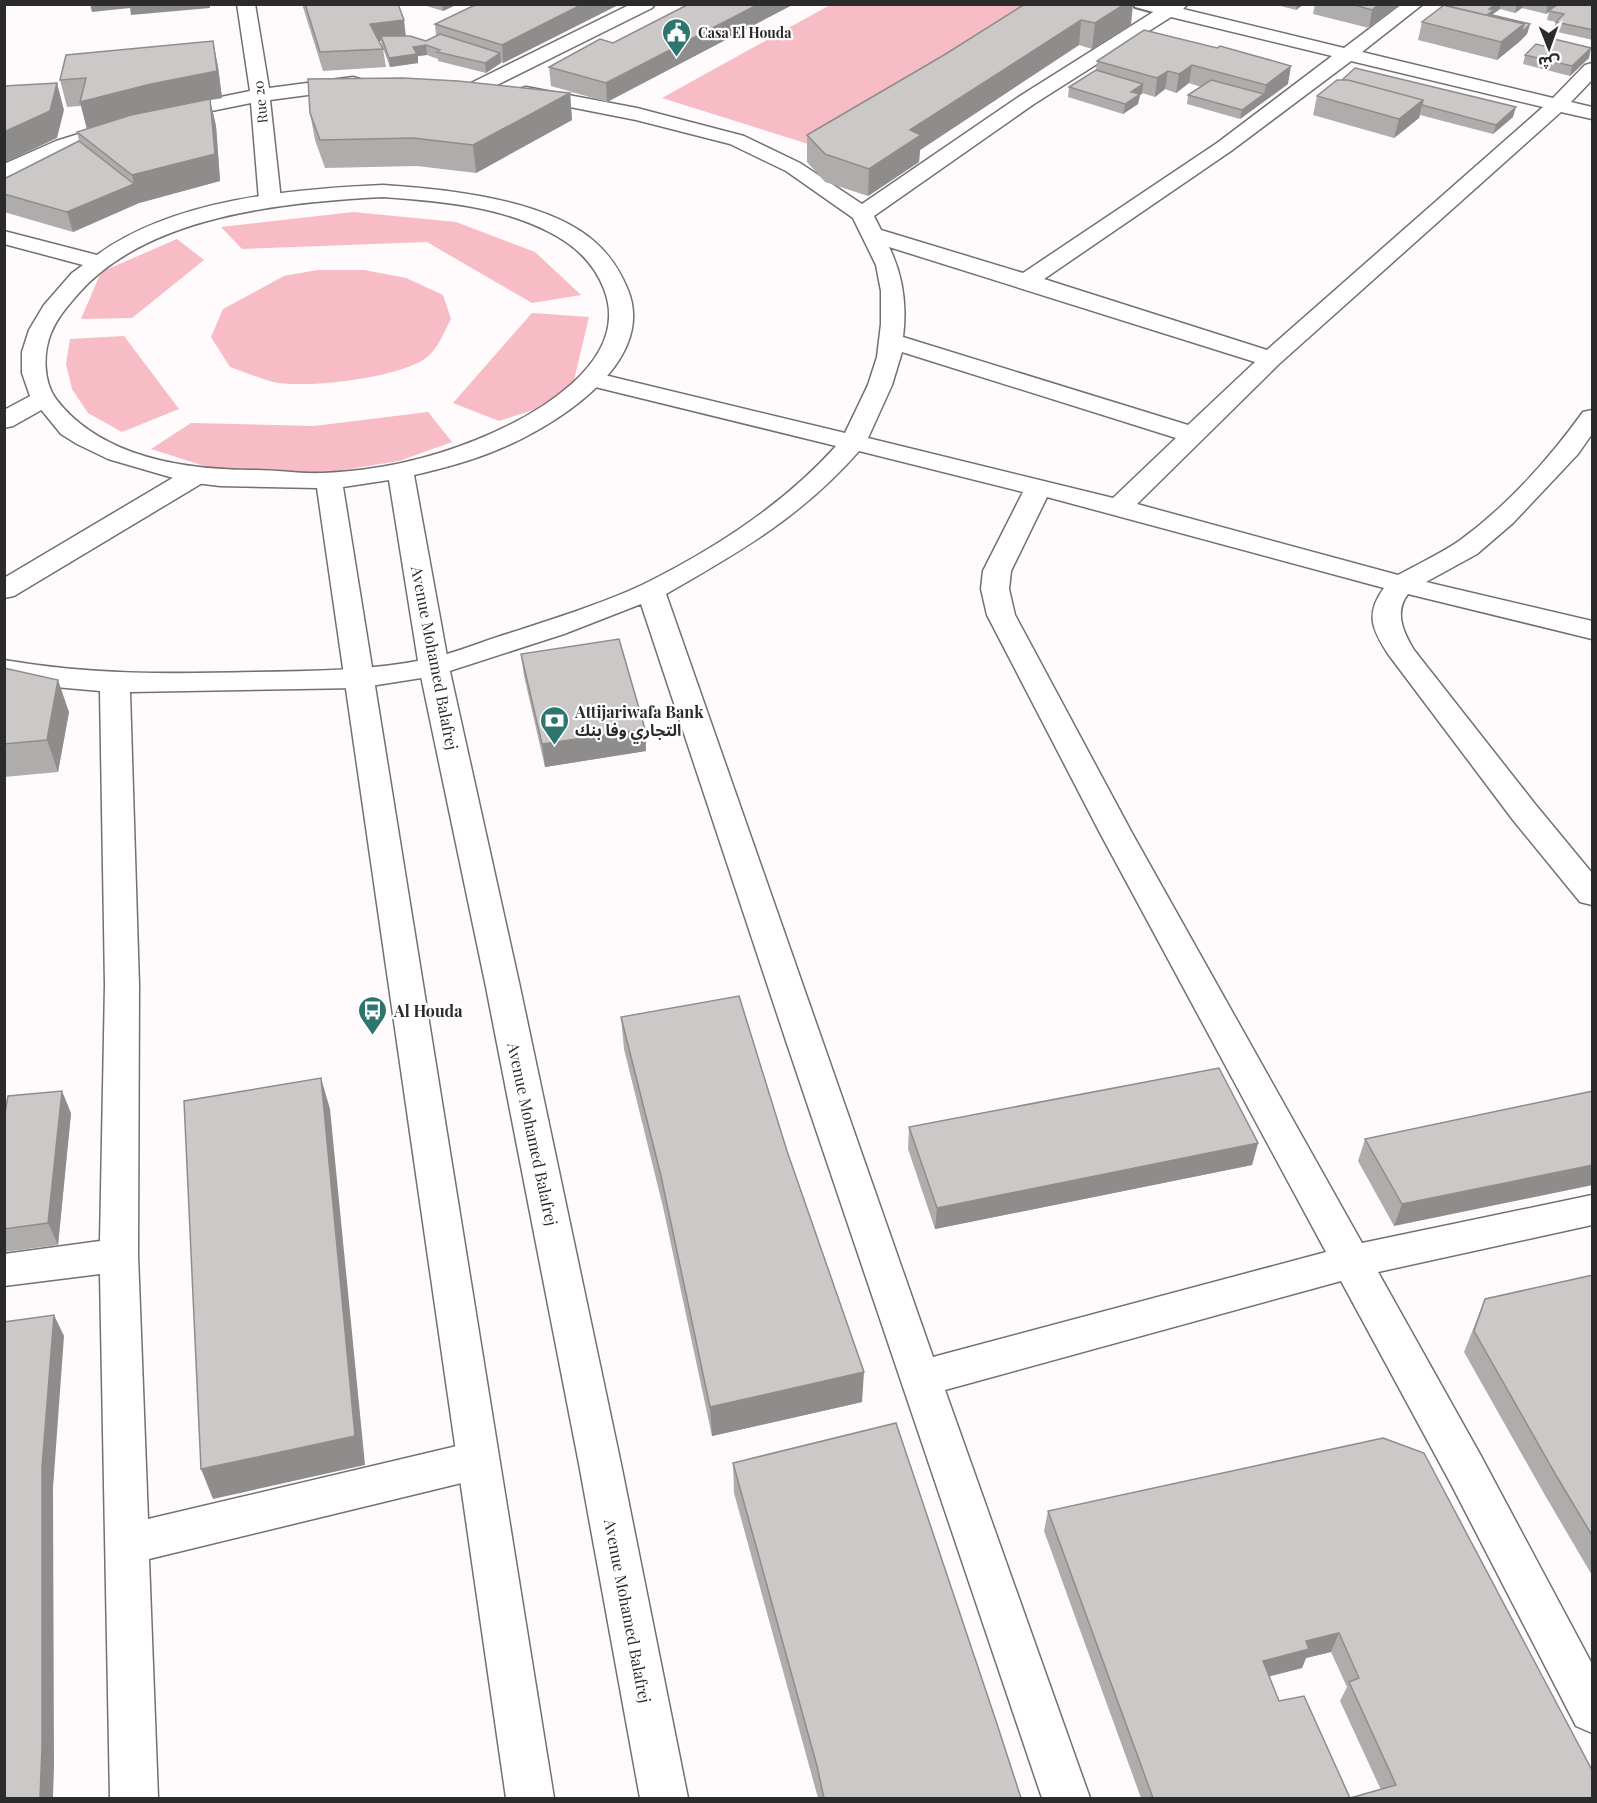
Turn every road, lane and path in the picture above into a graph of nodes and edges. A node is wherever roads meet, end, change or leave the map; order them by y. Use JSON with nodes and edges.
{"nodes":[{"id":1,"x":246,"y":4,"type":"edge"},
{"id":2,"x":646,"y":4,"type":"edge"},
{"id":3,"x":1141,"y":4,"type":"edge"},
{"id":4,"x":1414,"y":4,"type":"edge"},
{"id":5,"x":1173,"y":8,"type":"edge"},
{"id":6,"x":1346,"y":54,"type":"junction"},
{"id":7,"x":1593,"y":69,"type":"edge"},
{"id":8,"x":378,"y":81,"type":"edge"},
{"id":9,"x":260,"y":95,"type":"junction"},
{"id":10,"x":1558,"y":104,"type":"junction"},
{"id":11,"x":1593,"y":112,"type":"edge"},
{"id":12,"x":4,"y":172,"type":"edge"},
{"id":13,"x":270,"y":200,"type":"junction"},
{"id":14,"x":862,"y":214,"type":"junction"},
{"id":15,"x":873,"y":235,"type":"junction"},
{"id":16,"x":4,"y":237,"type":"edge"},
{"id":17,"x":100,"y":263,"type":"junction"},
{"id":18,"x":1026,"y":281,"type":"junction"},
{"id":19,"x":891,"y":340,"type":"junction"},
{"id":20,"x":1271,"y":359,"type":"junction"},
{"id":21,"x":592,"y":379,"type":"junction"},
{"id":22,"x":43,"y":399,"type":"junction"},
{"id":23,"x":1593,"y":417,"type":"edge"},
{"id":24,"x":4,"y":421,"type":"edge"},
{"id":25,"x":1193,"y":435,"type":"junction"},
{"id":26,"x":854,"y":441,"type":"junction"},
{"id":27,"x":1581,"y":451,"type":"edge"},
{"id":28,"x":400,"y":471,"type":"junction"},
{"id":29,"x":195,"y":476,"type":"junction"},
{"id":30,"x":329,"y":481,"type":"junction"},
{"id":31,"x":1038,"y":488,"type":"junction"},
{"id":32,"x":1119,"y":507,"type":"junction"},
{"id":33,"x":1401,"y":584,"type":"junction"},
{"id":34,"x":4,"y":590,"type":"edge"},
{"id":35,"x":651,"y":591,"type":"junction"},
{"id":36,"x":1593,"y":630,"type":"edge"},
{"id":37,"x":434,"y":667,"type":"junction"},
{"id":38,"x":4,"y":669,"type":"edge"},
{"id":39,"x":358,"y":679,"type":"junction"},
{"id":40,"x":115,"y":683,"type":"junction"},
{"id":41,"x":1593,"y":894,"type":"edge"},
{"id":42,"x":1593,"y":1210,"type":"edge"},
{"id":43,"x":119,"y":1255,"type":"junction"},
{"id":44,"x":1350,"y":1262,"type":"junction"},
{"id":45,"x":4,"y":1270,"type":"edge"},
{"id":46,"x":922,"y":1378,"type":"junction"},
{"id":47,"x":478,"y":1460,"type":"junction"},
{"id":48,"x":128,"y":1544,"type":"junction"},
{"id":49,"x":1593,"y":1710,"type":"edge"},
{"id":50,"x":134,"y":1798,"type":"edge"},
{"id":51,"x":530,"y":1798,"type":"edge"},
{"id":52,"x":664,"y":1798,"type":"edge"},
{"id":53,"x":1066,"y":1798,"type":"edge"}],
"edges":[{"from":1,"to":9,"type":"street","name":"Rue 20"},
{"from":2,"to":14,"type":"street"},
{"from":3,"to":5,"type":"lane"},
{"from":4,"to":6,"type":"street"},
{"from":5,"to":6,"type":"street"},
{"from":5,"to":14,"type":"street"},
{"from":6,"to":10,"type":"street"},
{"from":6,"to":18,"type":"street"},
{"from":7,"to":10,"type":"street"},
{"from":8,"to":9,"type":"street"},
{"from":9,"to":12,"type":"street"},
{"from":9,"to":13,"type":"street","name":"Rue 20"},
{"from":10,"to":11,"type":"street"},
{"from":10,"to":20,"type":"street"},
{"from":13,"to":17,"type":"street"},
{"from":13,"to":21,"type":"street"},
{"from":14,"to":15,"type":"street"},
{"from":15,"to":18,"type":"street"},
{"from":15,"to":19,"type":"street"},
{"from":16,"to":17,"type":"street"},
{"from":17,"to":22,"type":"street"},
{"from":18,"to":20,"type":"street"},
{"from":19,"to":25,"type":"street"},
{"from":19,"to":26,"type":"street"},
{"from":20,"to":25,"type":"street"},
{"from":21,"to":26,"type":"street"},
{"from":21,"to":28,"type":"street"},
{"from":22,"to":24,"type":"street"},
{"from":22,"to":29,"type":"street"},
{"from":23,"to":27,"type":"street"},
{"from":25,"to":32,"type":"street"},
{"from":26,"to":31,"type":"street"},
{"from":26,"to":35,"type":"street"},
{"from":27,"to":33,"type":"street"},
{"from":28,"to":30,"type":"street"},
{"from":28,"to":37,"type":"street","name":"Avenue Mohamed Balafrej"},
{"from":29,"to":30,"type":"street"},
{"from":29,"to":34,"type":"street"},
{"from":30,"to":39,"type":"street"},
{"from":31,"to":32,"type":"street"},
{"from":31,"to":44,"type":"street"},
{"from":32,"to":33,"type":"street"},
{"from":33,"to":36,"type":"street"},
{"from":33,"to":41,"type":"street"},
{"from":35,"to":37,"type":"street"},
{"from":35,"to":46,"type":"street"},
{"from":37,"to":39,"type":"street"},
{"from":37,"to":52,"type":"street","name":"Avenue Mohamed Balafrej"},
{"from":38,"to":40,"type":"street"},
{"from":39,"to":40,"type":"street"},
{"from":39,"to":47,"type":"street"},
{"from":40,"to":43,"type":"street"},
{"from":42,"to":44,"type":"street"},
{"from":43,"to":45,"type":"street"},
{"from":43,"to":48,"type":"street"},
{"from":44,"to":46,"type":"street"},
{"from":44,"to":49,"type":"street"},
{"from":46,"to":53,"type":"street"},
{"from":47,"to":48,"type":"street"},
{"from":47,"to":51,"type":"street"},
{"from":48,"to":50,"type":"street"}]}
